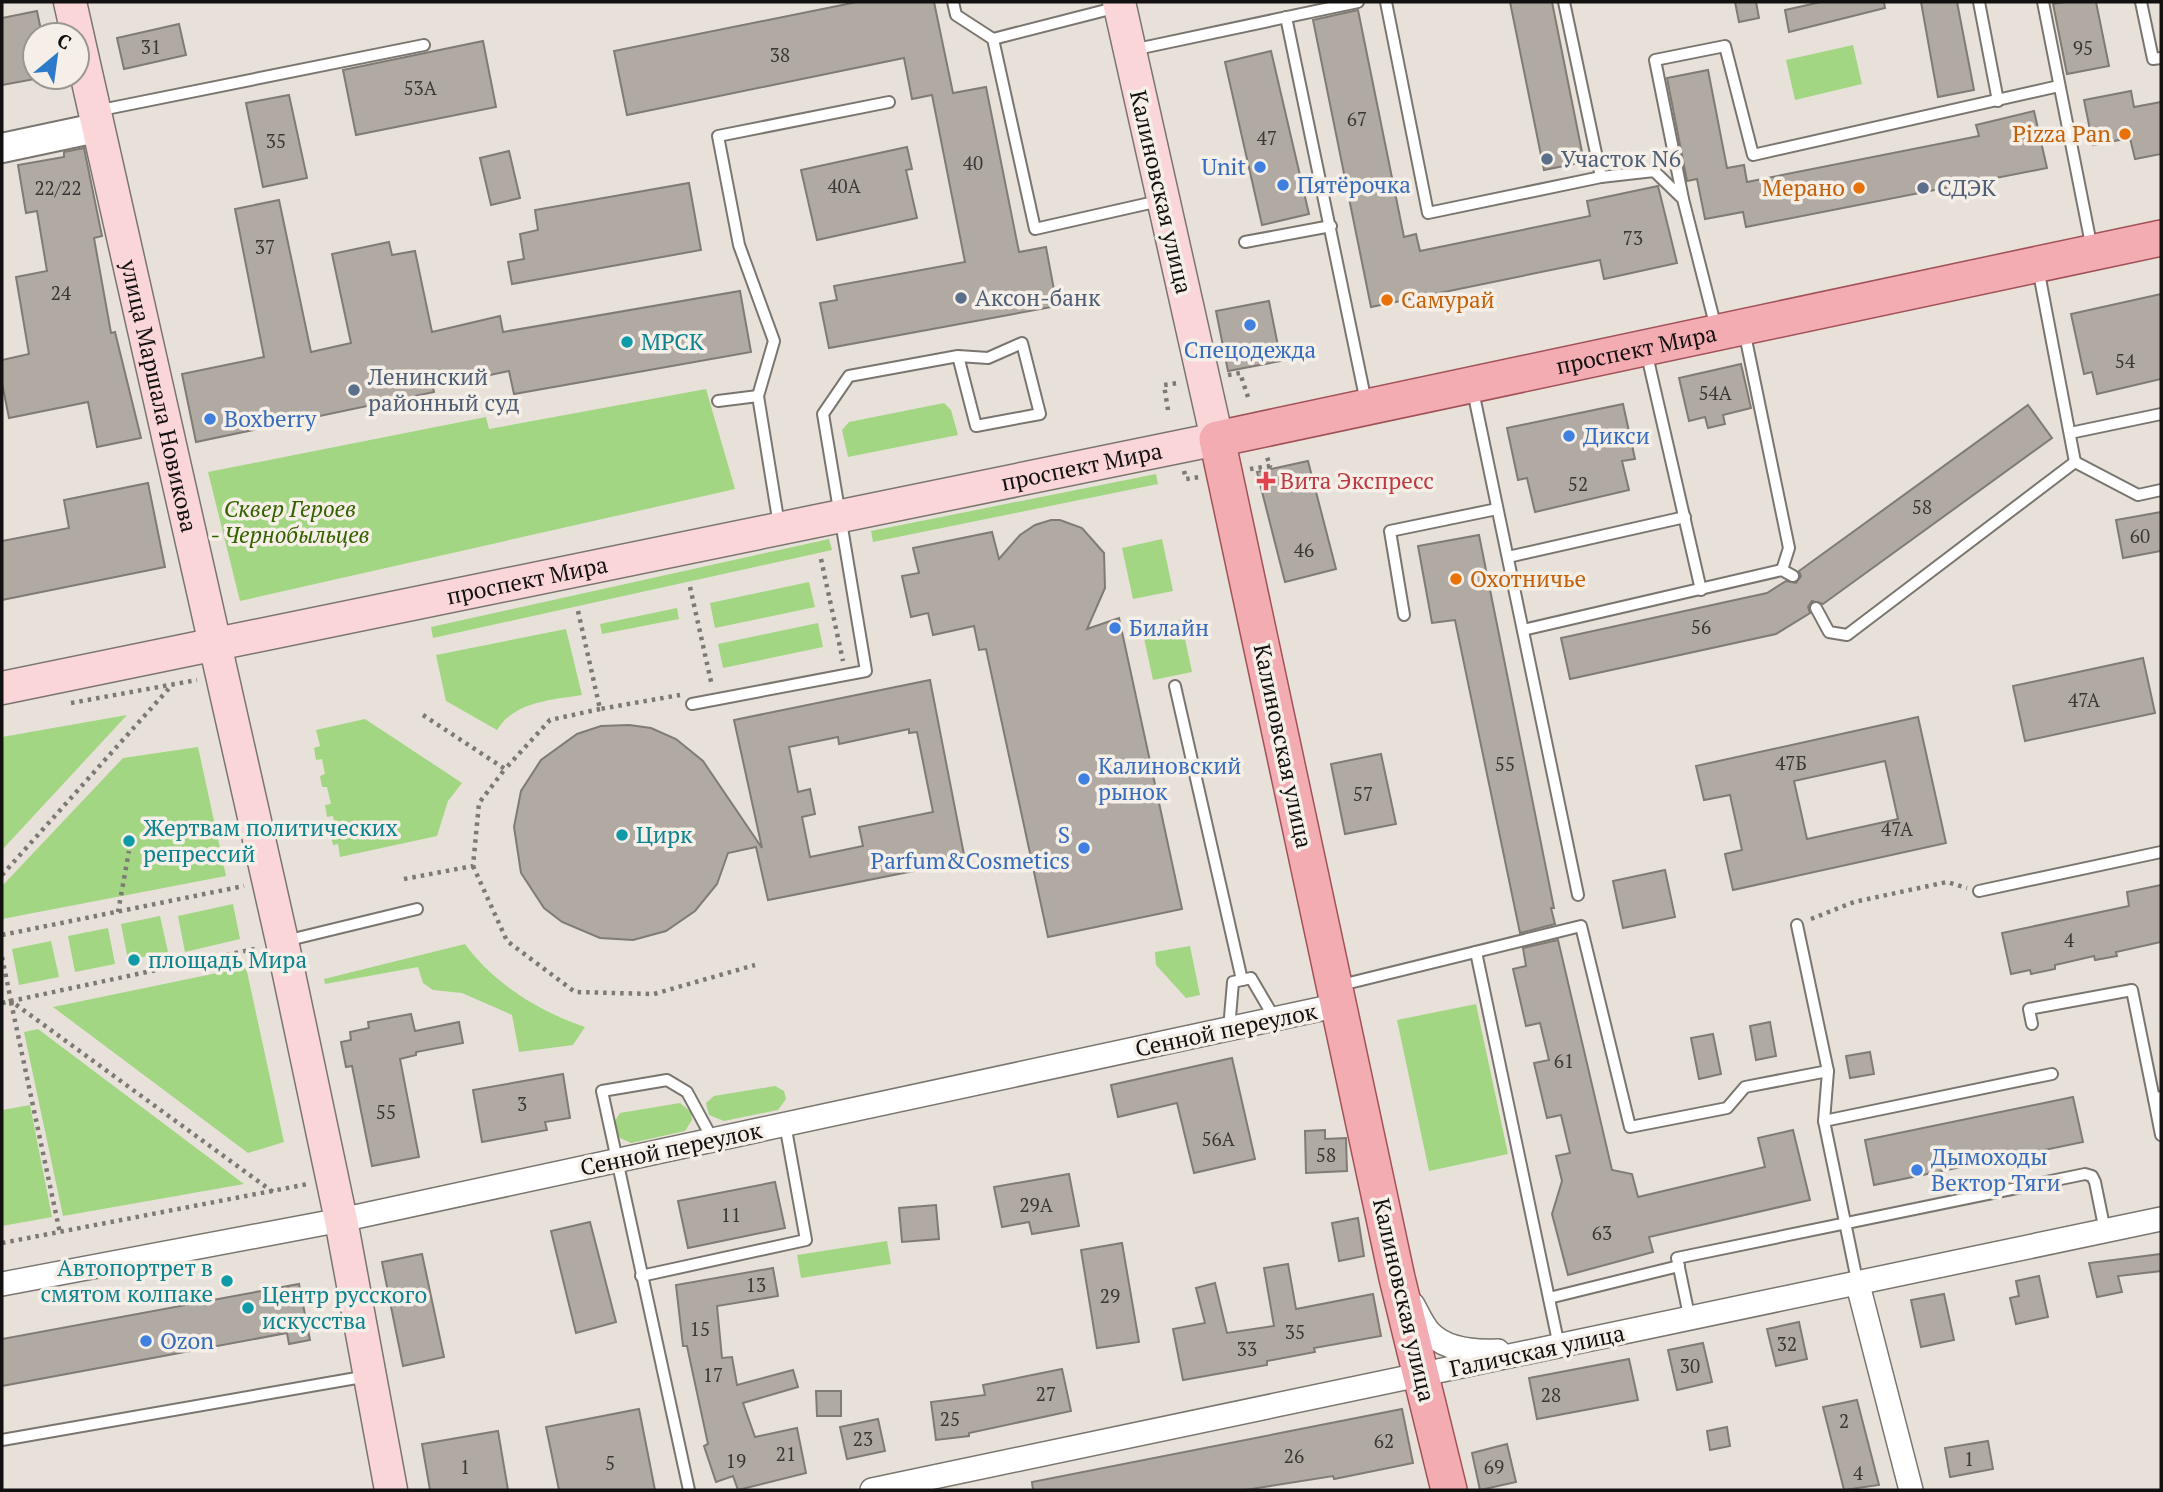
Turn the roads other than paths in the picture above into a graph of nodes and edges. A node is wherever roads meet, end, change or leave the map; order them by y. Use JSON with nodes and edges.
{"nodes":[{"id":1,"x":70,"y":2,"type":"edge"},
{"id":2,"x":954,"y":2,"type":"edge"},
{"id":3,"x":1358,"y":2,"type":"edge"},
{"id":4,"x":1386,"y":2,"type":"edge"},
{"id":5,"x":1564,"y":2,"type":"edge"},
{"id":6,"x":1979,"y":2,"type":"edge"},
{"id":7,"x":2043,"y":2,"type":"edge"},
{"id":8,"x":2141,"y":2,"type":"edge"},
{"id":9,"x":1119,"y":4,"type":"edge"},
{"id":10,"x":1286,"y":17,"type":"junction"},
{"id":11,"x":993,"y":39,"type":"junction"},
{"id":12,"x":424,"y":45,"type":"dead end"},
{"id":13,"x":1130,"y":50,"type":"junction"},
{"id":14,"x":2161,"y":58,"type":"edge"},
{"id":15,"x":2059,"y":86,"type":"junction"},
{"id":16,"x":1997,"y":101,"type":"junction"},
{"id":17,"x":889,"y":102,"type":"dead end"},
{"id":18,"x":95,"y":120,"type":"junction"},
{"id":19,"x":2,"y":148,"type":"edge"},
{"id":20,"x":1601,"y":177,"type":"junction"},
{"id":21,"x":1684,"y":198,"type":"junction"},
{"id":22,"x":1163,"y":200,"type":"junction"},
{"id":23,"x":1331,"y":226,"type":"junction"},
{"id":24,"x":2161,"y":238,"type":"edge"},
{"id":25,"x":1245,"y":242,"type":"dead end"},
{"id":26,"x":2093,"y":252,"type":"junction"},
{"id":27,"x":2037,"y":266,"type":"junction"},
{"id":28,"x":1730,"y":331,"type":"junction"},
{"id":29,"x":1646,"y":348,"type":"junction"},
{"id":30,"x":958,"y":356,"type":"junction"},
{"id":31,"x":1471,"y":385,"type":"junction"},
{"id":32,"x":758,"y":396,"type":"junction"},
{"id":33,"x":718,"y":401,"type":"dead end"},
{"id":34,"x":1367,"y":407,"type":"junction"},
{"id":35,"x":2161,"y":414,"type":"edge"},
{"id":36,"x":2070,"y":433,"type":"junction"},
{"id":37,"x":1217,"y":439,"type":"junction"},
{"id":38,"x":2076,"y":462,"type":"junction"},
{"id":39,"x":2161,"y":490,"type":"edge"},
{"id":40,"x":1497,"y":509,"type":"junction"},
{"id":41,"x":840,"y":515,"type":"junction"},
{"id":42,"x":1685,"y":517,"type":"junction"},
{"id":43,"x":779,"y":528,"type":"junction"},
{"id":44,"x":1508,"y":557,"type":"junction"},
{"id":45,"x":1782,"y":570,"type":"junction"},
{"id":46,"x":1793,"y":576,"type":"dead end"},
{"id":47,"x":1701,"y":590,"type":"junction"},
{"id":48,"x":1816,"y":608,"type":"dead end"},
{"id":49,"x":1404,"y":615,"type":"dead end"},
{"id":50,"x":1523,"y":630,"type":"junction"},
{"id":51,"x":215,"y":645,"type":"junction"},
{"id":52,"x":1175,"y":686,"type":"dead end"},
{"id":53,"x":2,"y":688,"type":"edge"},
{"id":54,"x":690,"y":699,"type":"road end"},
{"id":55,"x":2161,"y":852,"type":"edge"},
{"id":56,"x":1979,"y":891,"type":"road end"},
{"id":57,"x":1578,"y":895,"type":"dead end"},
{"id":58,"x":417,"y":909,"type":"dead end"},
{"id":59,"x":1797,"y":925,"type":"road end"},
{"id":60,"x":275,"y":944,"type":"junction"},
{"id":61,"x":1476,"y":952,"type":"junction"},
{"id":62,"x":1242,"y":980,"type":"junction"},
{"id":63,"x":1337,"y":996,"type":"junction"},
{"id":64,"x":1275,"y":1019,"type":"junction"},
{"id":65,"x":2032,"y":1024,"type":"dead end"},
{"id":66,"x":1229,"y":1029,"type":"junction"},
{"id":67,"x":1828,"y":1070,"type":"junction"},
{"id":68,"x":2052,"y":1074,"type":"dead end"},
{"id":69,"x":2158,"y":1098,"type":"edge"},
{"id":70,"x":1824,"y":1121,"type":"junction"},
{"id":71,"x":785,"y":1124,"type":"junction"},
{"id":72,"x":2161,"y":1135,"type":"edge"},
{"id":73,"x":713,"y":1140,"type":"junction"},
{"id":74,"x":615,"y":1161,"type":"junction"},
{"id":75,"x":2161,"y":1219,"type":"edge"},
{"id":76,"x":341,"y":1220,"type":"junction"},
{"id":77,"x":1845,"y":1223,"type":"junction"},
{"id":78,"x":2105,"y":1231,"type":"junction"},
{"id":79,"x":1679,"y":1266,"type":"junction"},
{"id":80,"x":641,"y":1276,"type":"junction"},
{"id":81,"x":1397,"y":1278,"type":"junction"},
{"id":82,"x":2,"y":1284,"type":"edge"},
{"id":83,"x":1858,"y":1284,"type":"junction"},
{"id":84,"x":1549,"y":1298,"type":"junction"},
{"id":85,"x":1690,"y":1320,"type":"junction"},
{"id":86,"x":1559,"y":1346,"type":"junction"},
{"id":87,"x":1533,"y":1351,"type":"junction"},
{"id":88,"x":369,"y":1376,"type":"junction"},
{"id":89,"x":1423,"y":1376,"type":"junction"},
{"id":90,"x":2,"y":1440,"type":"edge"},
{"id":91,"x":386,"y":1489,"type":"edge"},
{"id":92,"x":689,"y":1490,"type":"edge"},
{"id":93,"x":872,"y":1490,"type":"edge"},
{"id":94,"x":1449,"y":1490,"type":"edge"},
{"id":95,"x":1911,"y":1490,"type":"edge"}],
"edges":[{"from":1,"to":18,"type":"main road","name":"улица Маршала Новикова"},
{"from":2,"to":11,"type":"lane"},
{"from":3,"to":10,"type":"lane"},
{"from":4,"to":20,"type":"lane"},
{"from":5,"to":20,"type":"lane"},
{"from":6,"to":16,"type":"lane"},
{"from":7,"to":15,"type":"lane"},
{"from":8,"to":14,"type":"lane"},
{"from":9,"to":11,"type":"lane"},
{"from":9,"to":13,"type":"main road","name":"Калиновская улица"},
{"from":10,"to":13,"type":"lane"},
{"from":10,"to":23,"type":"lane"},
{"from":11,"to":22,"type":"lane"},
{"from":12,"to":18,"type":"lane"},
{"from":13,"to":22,"type":"main road","name":"Калиновская улица"},
{"from":15,"to":16,"type":"lane"},
{"from":15,"to":26,"type":"lane"},
{"from":16,"to":21,"type":"lane"},
{"from":17,"to":32,"type":"lane"},
{"from":18,"to":19,"type":"street"},
{"from":18,"to":51,"type":"main road","name":"улица Маршала Новикова"},
{"from":20,"to":21,"type":"lane"},
{"from":21,"to":28,"type":"lane"},
{"from":22,"to":37,"type":"main road","name":"Калиновская улица"},
{"from":23,"to":25,"type":"lane"},
{"from":23,"to":34,"type":"lane"},
{"from":24,"to":26,"type":"main road","name":"проспект Мира"},
{"from":26,"to":27,"type":"main road","name":"проспект Мира"},
{"from":27,"to":28,"type":"main road","name":"проспект Мира"},
{"from":27,"to":36,"type":"lane"},
{"from":28,"to":29,"type":"main road","name":"проспект Мира"},
{"from":28,"to":45,"type":"lane"},
{"from":29,"to":31,"type":"main road","name":"проспект Мира"},
{"from":29,"to":42,"type":"lane"},
{"from":30,"to":30,"type":"lane"},
{"from":30,"to":41,"type":"lane"},
{"from":31,"to":34,"type":"main road","name":"проспект Мира"},
{"from":31,"to":40,"type":"lane"},
{"from":32,"to":33,"type":"lane"},
{"from":32,"to":43,"type":"lane"},
{"from":34,"to":37,"type":"main road","name":"проспект Мира"},
{"from":35,"to":36,"type":"lane"},
{"from":36,"to":38,"type":"lane"},
{"from":37,"to":41,"type":"main road","name":"проспект Мира"},
{"from":37,"to":63,"type":"main road","name":"Калиновская улица"},
{"from":38,"to":39,"type":"lane"},
{"from":38,"to":48,"type":"lane"},
{"from":40,"to":44,"type":"lane"},
{"from":40,"to":49,"type":"lane"},
{"from":41,"to":43,"type":"main road","name":"проспект Мира"},
{"from":41,"to":54,"type":"lane"},
{"from":42,"to":44,"type":"lane"},
{"from":42,"to":47,"type":"lane"},
{"from":43,"to":51,"type":"main road","name":"проспект Мира"},
{"from":44,"to":50,"type":"lane"},
{"from":45,"to":46,"type":"lane"},
{"from":45,"to":47,"type":"lane"},
{"from":47,"to":50,"type":"lane"},
{"from":50,"to":57,"type":"lane"},
{"from":51,"to":53,"type":"main road","name":"проспект Мира"},
{"from":51,"to":60,"type":"main road","name":"улица Маршала Новикова"},
{"from":52,"to":62,"type":"lane"},
{"from":55,"to":56,"type":"lane"},
{"from":58,"to":60,"type":"lane"},
{"from":59,"to":67,"type":"lane"},
{"from":60,"to":76,"type":"main road","name":"улица Маршала Новикова"},
{"from":61,"to":63,"type":"lane"},
{"from":61,"to":67,"type":"lane"},
{"from":61,"to":84,"type":"lane"},
{"from":62,"to":64,"type":"lane"},
{"from":62,"to":66,"type":"lane"},
{"from":63,"to":64,"type":"street","name":"Сенной переулок"},
{"from":63,"to":81,"type":"main road","name":"Калиновская улица"},
{"from":64,"to":66,"type":"street","name":"Сенной переулок"},
{"from":65,"to":69,"type":"lane"},
{"from":66,"to":71,"type":"street","name":"Сенной переулок"},
{"from":67,"to":70,"type":"lane"},
{"from":68,"to":70,"type":"lane"},
{"from":69,"to":72,"type":"lane"},
{"from":70,"to":77,"type":"lane"},
{"from":71,"to":73,"type":"street","name":"Сенной переулок"},
{"from":71,"to":80,"type":"lane"},
{"from":73,"to":74,"type":"street","name":"Сенной переулок"},
{"from":73,"to":74,"type":"lane"},
{"from":74,"to":76,"type":"street","name":"Сенной переулок"},
{"from":74,"to":80,"type":"lane"},
{"from":75,"to":78,"type":"street","name":"Галичская улица"},
{"from":76,"to":82,"type":"street","name":"Сенной переулок"},
{"from":76,"to":88,"type":"main road","name":"улица Маршала Новикова"},
{"from":77,"to":78,"type":"lane"},
{"from":77,"to":79,"type":"lane"},
{"from":77,"to":83,"type":"lane"},
{"from":78,"to":83,"type":"street","name":"Галичская улица"},
{"from":79,"to":84,"type":"lane"},
{"from":79,"to":85,"type":"lane"},
{"from":80,"to":92,"type":"lane"},
{"from":81,"to":87,"type":"street"},
{"from":81,"to":89,"type":"main road","name":"Калиновская улица"},
{"from":83,"to":85,"type":"street","name":"Галичская улица"},
{"from":83,"to":95,"type":"street"},
{"from":84,"to":86,"type":"lane"},
{"from":85,"to":86,"type":"street","name":"Галичская улица"},
{"from":86,"to":87,"type":"street","name":"Галичская улица"},
{"from":87,"to":89,"type":"street","name":"Галичская улица"},
{"from":88,"to":90,"type":"lane"},
{"from":88,"to":91,"type":"main road","name":"улица Маршала Новикова"},
{"from":89,"to":93,"type":"street","name":"Галичская улица"},
{"from":89,"to":94,"type":"main road","name":"Калиновская улица"}]}
